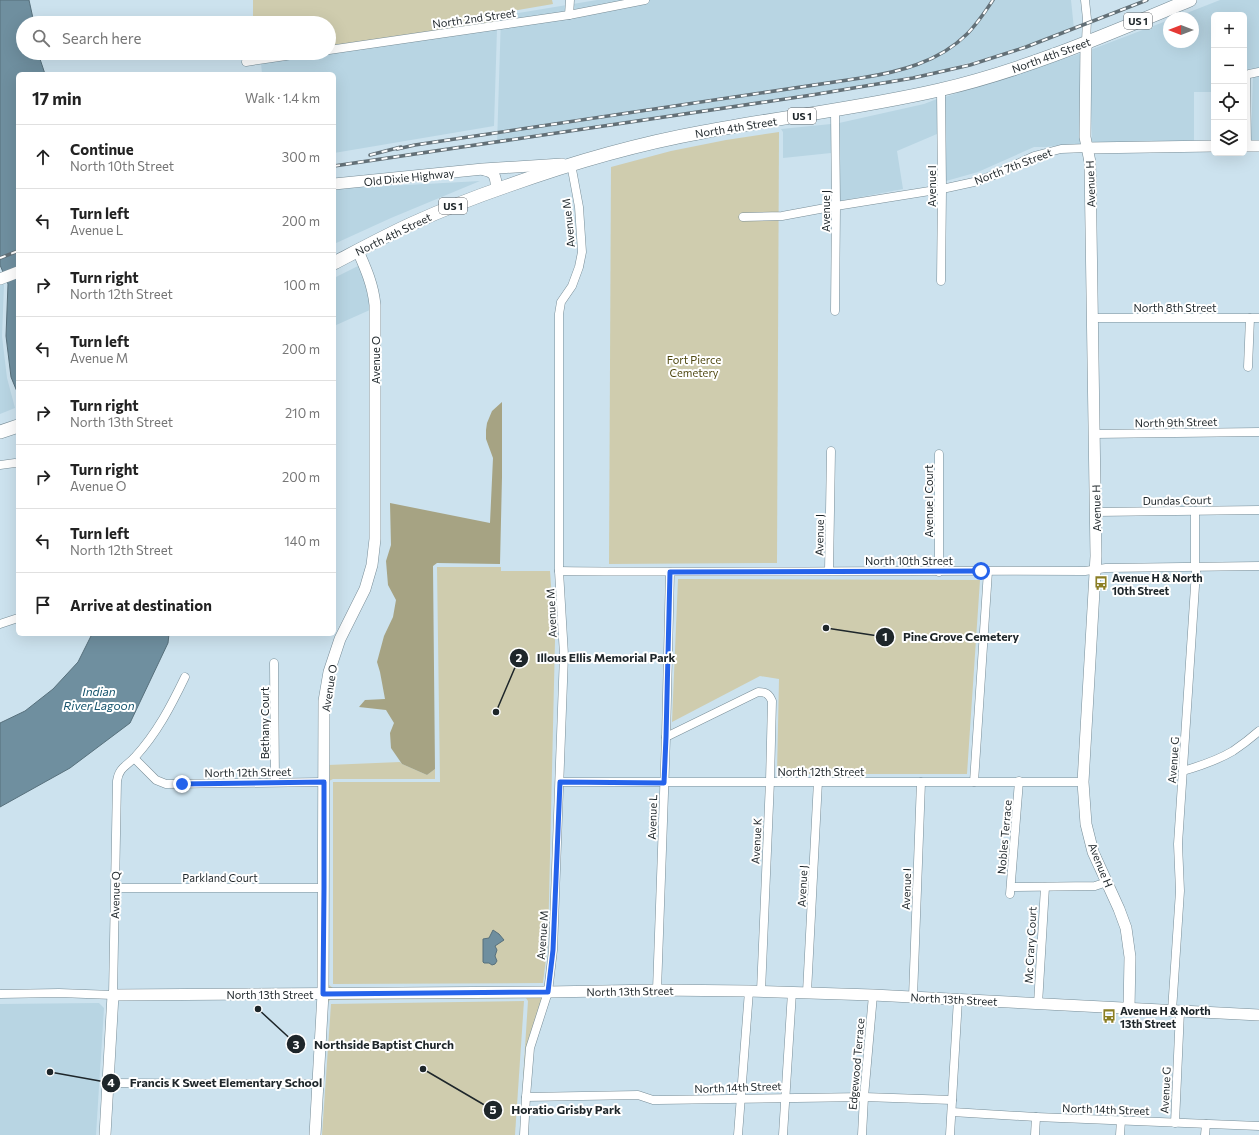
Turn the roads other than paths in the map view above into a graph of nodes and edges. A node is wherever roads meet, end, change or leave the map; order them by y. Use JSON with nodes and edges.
{"nodes":[{"id":1,"x":570,"y":0,"type":"edge"},
{"id":2,"x":645,"y":0,"type":"edge"},
{"id":3,"x":1085,"y":0,"type":"edge"},
{"id":4,"x":1190,"y":0,"type":"edge"},
{"id":5,"x":569,"y":15,"type":"junction"},
{"id":6,"x":1086,"y":42,"type":"junction"},
{"id":7,"x":336,"y":49,"type":"edge"},
{"id":8,"x":259,"y":60,"type":"edge"},
{"id":9,"x":246,"y":62,"type":"dead end"},
{"id":10,"x":1259,"y":72,"type":"edge"},
{"id":11,"x":940,"y":90,"type":"junction"},
{"id":12,"x":835,"y":111,"type":"junction"},
{"id":13,"x":1245,"y":120,"type":"edge"},
{"id":14,"x":1211,"y":146,"type":"edge"},
{"id":15,"x":1247,"y":146,"type":"edge"},
{"id":16,"x":1259,"y":146,"type":"edge"},
{"id":17,"x":1088,"y":148,"type":"junction"},
{"id":18,"x":571,"y":164,"type":"junction"},
{"id":19,"x":483,"y":169,"type":"junction"},
{"id":20,"x":336,"y":184,"type":"edge"},
{"id":21,"x":942,"y":189,"type":"junction"},
{"id":22,"x":496,"y":190,"type":"junction"},
{"id":23,"x":836,"y":206,"type":"junction"},
{"id":24,"x":743,"y":217,"type":"dead end"},
{"id":25,"x":358,"y":251,"type":"junction"},
{"id":26,"x":336,"y":262,"type":"edge"},
{"id":27,"x":16,"y":273,"type":"edge"},
{"id":28,"x":0,"y":279,"type":"edge"},
{"id":29,"x":941,"y":281,"type":"dead end"},
{"id":30,"x":835,"y":312,"type":"dead end"},
{"id":31,"x":1092,"y":318,"type":"junction"},
{"id":32,"x":1255,"y":318,"type":"edge"},
{"id":33,"x":1248,"y":367,"type":"dead end"},
{"id":34,"x":16,"y":427,"type":"edge"},
{"id":35,"x":0,"y":432,"type":"edge"},
{"id":36,"x":1259,"y":432,"type":"edge"},
{"id":37,"x":1094,"y":434,"type":"junction"},
{"id":38,"x":0,"y":439,"type":"edge"},
{"id":39,"x":831,"y":451,"type":"dead end"},
{"id":40,"x":939,"y":454,"type":"dead end"},
{"id":41,"x":16,"y":464,"type":"edge"},
{"id":42,"x":0,"y":465,"type":"edge"},
{"id":43,"x":1259,"y":510,"type":"edge"},
{"id":44,"x":1196,"y":511,"type":"junction"},
{"id":45,"x":1096,"y":512,"type":"junction"},
{"id":46,"x":1195,"y":566,"type":"junction"},
{"id":47,"x":1259,"y":566,"type":"edge"},
{"id":48,"x":1096,"y":569,"type":"junction"},
{"id":49,"x":559,"y":571,"type":"junction"},
{"id":50,"x":829,"y":571,"type":"junction"},
{"id":51,"x":988,"y":571,"type":"junction"},
{"id":52,"x":670,"y":572,"type":"junction"},
{"id":53,"x":939,"y":572,"type":"junction"},
{"id":54,"x":16,"y":619,"type":"edge"},
{"id":55,"x":0,"y":624,"type":"edge"},
{"id":56,"x":274,"y":663,"type":"dead end"},
{"id":57,"x":185,"y":677,"type":"dead end"},
{"id":58,"x":1259,"y":731,"type":"edge"},
{"id":59,"x":666,"y":737,"type":"junction"},
{"id":60,"x":134,"y":758,"type":"junction"},
{"id":61,"x":1183,"y":771,"type":"junction"},
{"id":62,"x":275,"y":782,"type":"junction"},
{"id":63,"x":324,"y":782,"type":"junction"},
{"id":64,"x":560,"y":782,"type":"junction"},
{"id":65,"x":770,"y":782,"type":"junction"},
{"id":66,"x":818,"y":782,"type":"junction"},
{"id":67,"x":921,"y":782,"type":"junction"},
{"id":68,"x":974,"y":782,"type":"junction"},
{"id":69,"x":1019,"y":782,"type":"junction"},
{"id":70,"x":1083,"y":782,"type":"junction"},
{"id":71,"x":664,"y":783,"type":"junction"},
{"id":72,"x":1107,"y":882,"type":"junction"},
{"id":73,"x":1045,"y":887,"type":"junction"},
{"id":74,"x":116,"y":888,"type":"junction"},
{"id":75,"x":324,"y":888,"type":"junction"},
{"id":76,"x":657,"y":990,"type":"junction"},
{"id":77,"x":749,"y":991,"type":"junction"},
{"id":78,"x":548,"y":992,"type":"junction"},
{"id":79,"x":761,"y":992,"type":"junction"},
{"id":80,"x":792,"y":992,"type":"junction"},
{"id":81,"x":807,"y":992,"type":"junction"},
{"id":82,"x":0,"y":994,"type":"edge"},
{"id":83,"x":323,"y":994,"type":"junction"},
{"id":84,"x":114,"y":995,"type":"junction"},
{"id":85,"x":873,"y":995,"type":"junction"},
{"id":86,"x":913,"y":997,"type":"junction"},
{"id":87,"x":958,"y":999,"type":"junction"},
{"id":88,"x":1038,"y":1004,"type":"junction"},
{"id":89,"x":1129,"y":1009,"type":"junction"},
{"id":90,"x":1176,"y":1011,"type":"junction"},
{"id":91,"x":1259,"y":1015,"type":"edge"},
{"id":92,"x":109,"y":1083,"type":"junction"},
{"id":93,"x":318,"y":1084,"type":"junction"},
{"id":94,"x":526,"y":1097,"type":"junction"},
{"id":95,"x":786,"y":1097,"type":"junction"},
{"id":96,"x":864,"y":1097,"type":"junction"},
{"id":97,"x":740,"y":1099,"type":"junction"},
{"id":98,"x":952,"y":1100,"type":"junction"},
{"id":99,"x":952,"y":1112,"type":"junction"},
{"id":100,"x":1036,"y":1117,"type":"junction"},
{"id":101,"x":1121,"y":1120,"type":"junction"},
{"id":102,"x":1175,"y":1123,"type":"junction"},
{"id":103,"x":1206,"y":1124,"type":"junction"},
{"id":104,"x":1259,"y":1126,"type":"edge"},
{"id":105,"x":105,"y":1135,"type":"edge"},
{"id":106,"x":314,"y":1135,"type":"edge"},
{"id":107,"x":524,"y":1135,"type":"edge"},
{"id":108,"x":738,"y":1135,"type":"edge"},
{"id":109,"x":783,"y":1135,"type":"edge"},
{"id":110,"x":862,"y":1135,"type":"edge"},
{"id":111,"x":950,"y":1135,"type":"edge"},
{"id":112,"x":1035,"y":1135,"type":"edge"},
{"id":113,"x":1120,"y":1135,"type":"edge"},
{"id":114,"x":1205,"y":1135,"type":"edge"}],
"edges":[{"from":1,"to":5,"type":"street"},
{"from":2,"to":5,"type":"street","name":"North 2nd Street"},
{"from":3,"to":6,"type":"street","name":"Avenue H"},
{"from":4,"to":6,"type":"main road","name":"North 4th Street","number":"US 1"},
{"from":5,"to":7,"type":"street","name":"North 2nd Street"},
{"from":6,"to":11,"type":"main road","name":"North 4th Street","number":"US 1"},
{"from":6,"to":17,"type":"street","name":"Avenue H"},
{"from":8,"to":9,"type":"street"},
{"from":10,"to":13,"type":"street"},
{"from":11,"to":12,"type":"main road","name":"North 4th Street","number":"US 1"},
{"from":11,"to":21,"type":"street","name":"Avenue I"},
{"from":12,"to":18,"type":"main road","name":"North 4th Street","number":"US 1"},
{"from":12,"to":23,"type":"street","name":"Avenue J"},
{"from":14,"to":17,"type":"street","name":"North 7th Street"},
{"from":15,"to":16,"type":"street"},
{"from":17,"to":21,"type":"street","name":"North 7th Street"},
{"from":17,"to":31,"type":"street","name":"Avenue H"},
{"from":18,"to":19,"type":"street","name":"Old Dixie Highway"},
{"from":18,"to":22,"type":"main road","name":"North 4th Street","number":"US 1"},
{"from":18,"to":49,"type":"street","name":"Avenue M"},
{"from":19,"to":20,"type":"street","name":"Old Dixie Highway"},
{"from":19,"to":22,"type":"street"},
{"from":21,"to":23,"type":"street","name":"North 7th Street"},
{"from":21,"to":29,"type":"street","name":"Avenue I"},
{"from":22,"to":25,"type":"main road","name":"North 4th Street","number":"US 1"},
{"from":23,"to":24,"type":"street","name":"North 7th Street"},
{"from":23,"to":30,"type":"street","name":"Avenue J"},
{"from":25,"to":26,"type":"main road","name":"North 4th Street","number":"US 1"},
{"from":25,"to":63,"type":"street","name":"Avenue O"},
{"from":27,"to":28,"type":"street"},
{"from":31,"to":32,"type":"street","name":"North 8th Street"},
{"from":31,"to":37,"type":"street","name":"Avenue H"},
{"from":32,"to":33,"type":"street"},
{"from":34,"to":35,"type":"main road"},
{"from":34,"to":38,"type":"main road"},
{"from":36,"to":37,"type":"street","name":"North 9th Street"},
{"from":37,"to":45,"type":"street","name":"Avenue H"},
{"from":39,"to":50,"type":"street","name":"Avenue J"},
{"from":40,"to":53,"type":"street","name":"Avenue I Court"},
{"from":41,"to":42,"type":"street"},
{"from":43,"to":44,"type":"street","name":"Dundas Court"},
{"from":44,"to":45,"type":"street","name":"Dundas Court"},
{"from":44,"to":46,"type":"street","name":"Avenue G"},
{"from":45,"to":48,"type":"street","name":"Avenue H"},
{"from":46,"to":47,"type":"street","name":"North 10th Street"},
{"from":46,"to":48,"type":"street","name":"North 10th Street"},
{"from":46,"to":61,"type":"street","name":"Avenue G"},
{"from":48,"to":51,"type":"street","name":"North 10th Street"},
{"from":48,"to":70,"type":"street","name":"Avenue H"},
{"from":49,"to":52,"type":"street","name":"North 10th Street"},
{"from":49,"to":64,"type":"street","name":"Avenue M"},
{"from":50,"to":52,"type":"street","name":"North 10th Street"},
{"from":50,"to":53,"type":"street","name":"North 10th Street"},
{"from":51,"to":53,"type":"street","name":"North 10th Street"},
{"from":51,"to":68,"type":"street"},
{"from":52,"to":59,"type":"street","name":"Avenue L"},
{"from":54,"to":55,"type":"street"},
{"from":56,"to":62,"type":"street","name":"Bethany Court"},
{"from":57,"to":60,"type":"street","name":"Avenue Q"},
{"from":58,"to":61,"type":"street"},
{"from":59,"to":65,"type":"street","name":"Avenue K"},
{"from":59,"to":71,"type":"street","name":"Avenue L"},
{"from":60,"to":62,"type":"street","name":"North 12th Street"},
{"from":60,"to":74,"type":"street","name":"Avenue Q"},
{"from":61,"to":90,"type":"street","name":"Avenue G"},
{"from":62,"to":63,"type":"street","name":"North 12th Street"},
{"from":63,"to":75,"type":"street","name":"Avenue O"},
{"from":64,"to":71,"type":"street","name":"North 12th Street"},
{"from":64,"to":78,"type":"street","name":"Avenue M"},
{"from":65,"to":66,"type":"street","name":"North 12th Street"},
{"from":65,"to":71,"type":"street","name":"North 12th Street"},
{"from":65,"to":79,"type":"street","name":"Avenue K"},
{"from":66,"to":67,"type":"street","name":"North 12th Street"},
{"from":66,"to":81,"type":"street","name":"Avenue J"},
{"from":67,"to":68,"type":"street","name":"North 12th Street"},
{"from":67,"to":86,"type":"street","name":"Avenue I"},
{"from":68,"to":69,"type":"street","name":"North 12th Street"},
{"from":69,"to":70,"type":"street","name":"North 12th Street"},
{"from":69,"to":73,"type":"street","name":"Nobles Terrace"},
{"from":70,"to":72,"type":"street","name":"Avenue H"},
{"from":71,"to":76,"type":"street","name":"Avenue L"},
{"from":72,"to":73,"type":"street"},
{"from":72,"to":89,"type":"street","name":"Avenue H"},
{"from":73,"to":88,"type":"street","name":"Mc Crary Court"},
{"from":74,"to":75,"type":"street","name":"Parkland Court"},
{"from":74,"to":84,"type":"street","name":"Avenue Q"},
{"from":75,"to":83,"type":"street","name":"Avenue O"},
{"from":76,"to":77,"type":"street","name":"North 13th Street"},
{"from":76,"to":78,"type":"street","name":"North 13th Street"},
{"from":77,"to":79,"type":"street","name":"North 13th Street"},
{"from":77,"to":97,"type":"street"},
{"from":78,"to":83,"type":"street","name":"North 13th Street"},
{"from":78,"to":94,"type":"street","name":"Avenue M"},
{"from":79,"to":80,"type":"street","name":"North 13th Street"},
{"from":80,"to":81,"type":"street","name":"North 13th Street"},
{"from":80,"to":95,"type":"street"},
{"from":81,"to":85,"type":"street","name":"North 13th Street"},
{"from":82,"to":84,"type":"street","name":"North 13th Street"},
{"from":83,"to":84,"type":"street","name":"North 13th Street"},
{"from":83,"to":93,"type":"street","name":"Avenue O"},
{"from":84,"to":92,"type":"street","name":"Avenue Q"},
{"from":85,"to":86,"type":"street","name":"North 13th Street"},
{"from":85,"to":96,"type":"street","name":"Edgewood Terrace"},
{"from":86,"to":87,"type":"street","name":"North 13th Street"},
{"from":87,"to":88,"type":"street","name":"North 13th Street"},
{"from":87,"to":98,"type":"street"},
{"from":88,"to":89,"type":"street","name":"North 13th Street"},
{"from":89,"to":90,"type":"street","name":"North 13th Street"},
{"from":90,"to":91,"type":"street","name":"North 13th Street"},
{"from":90,"to":102,"type":"street","name":"Avenue G"},
{"from":92,"to":93,"type":"street"},
{"from":92,"to":105,"type":"street","name":"Avenue Q"},
{"from":93,"to":106,"type":"street","name":"Avenue O"},
{"from":94,"to":97,"type":"street","name":"North 14th Street"},
{"from":94,"to":107,"type":"street","name":"Avenue M"},
{"from":95,"to":96,"type":"street","name":"North 14th Street"},
{"from":95,"to":97,"type":"street","name":"North 14th Street"},
{"from":95,"to":109,"type":"street"},
{"from":96,"to":98,"type":"street","name":"North 14th Street"},
{"from":96,"to":110,"type":"street","name":"Edgewood Terrace"},
{"from":97,"to":108,"type":"street"},
{"from":98,"to":99,"type":"street"},
{"from":99,"to":100,"type":"street","name":"North 14th Street"},
{"from":99,"to":111,"type":"street"},
{"from":100,"to":101,"type":"street","name":"North 14th Street"},
{"from":100,"to":112,"type":"street"},
{"from":101,"to":102,"type":"street","name":"North 14th Street"},
{"from":101,"to":113,"type":"street"},
{"from":102,"to":103,"type":"street","name":"North 14th Street"},
{"from":103,"to":104,"type":"street","name":"North 14th Street"},
{"from":103,"to":114,"type":"street"}]}
